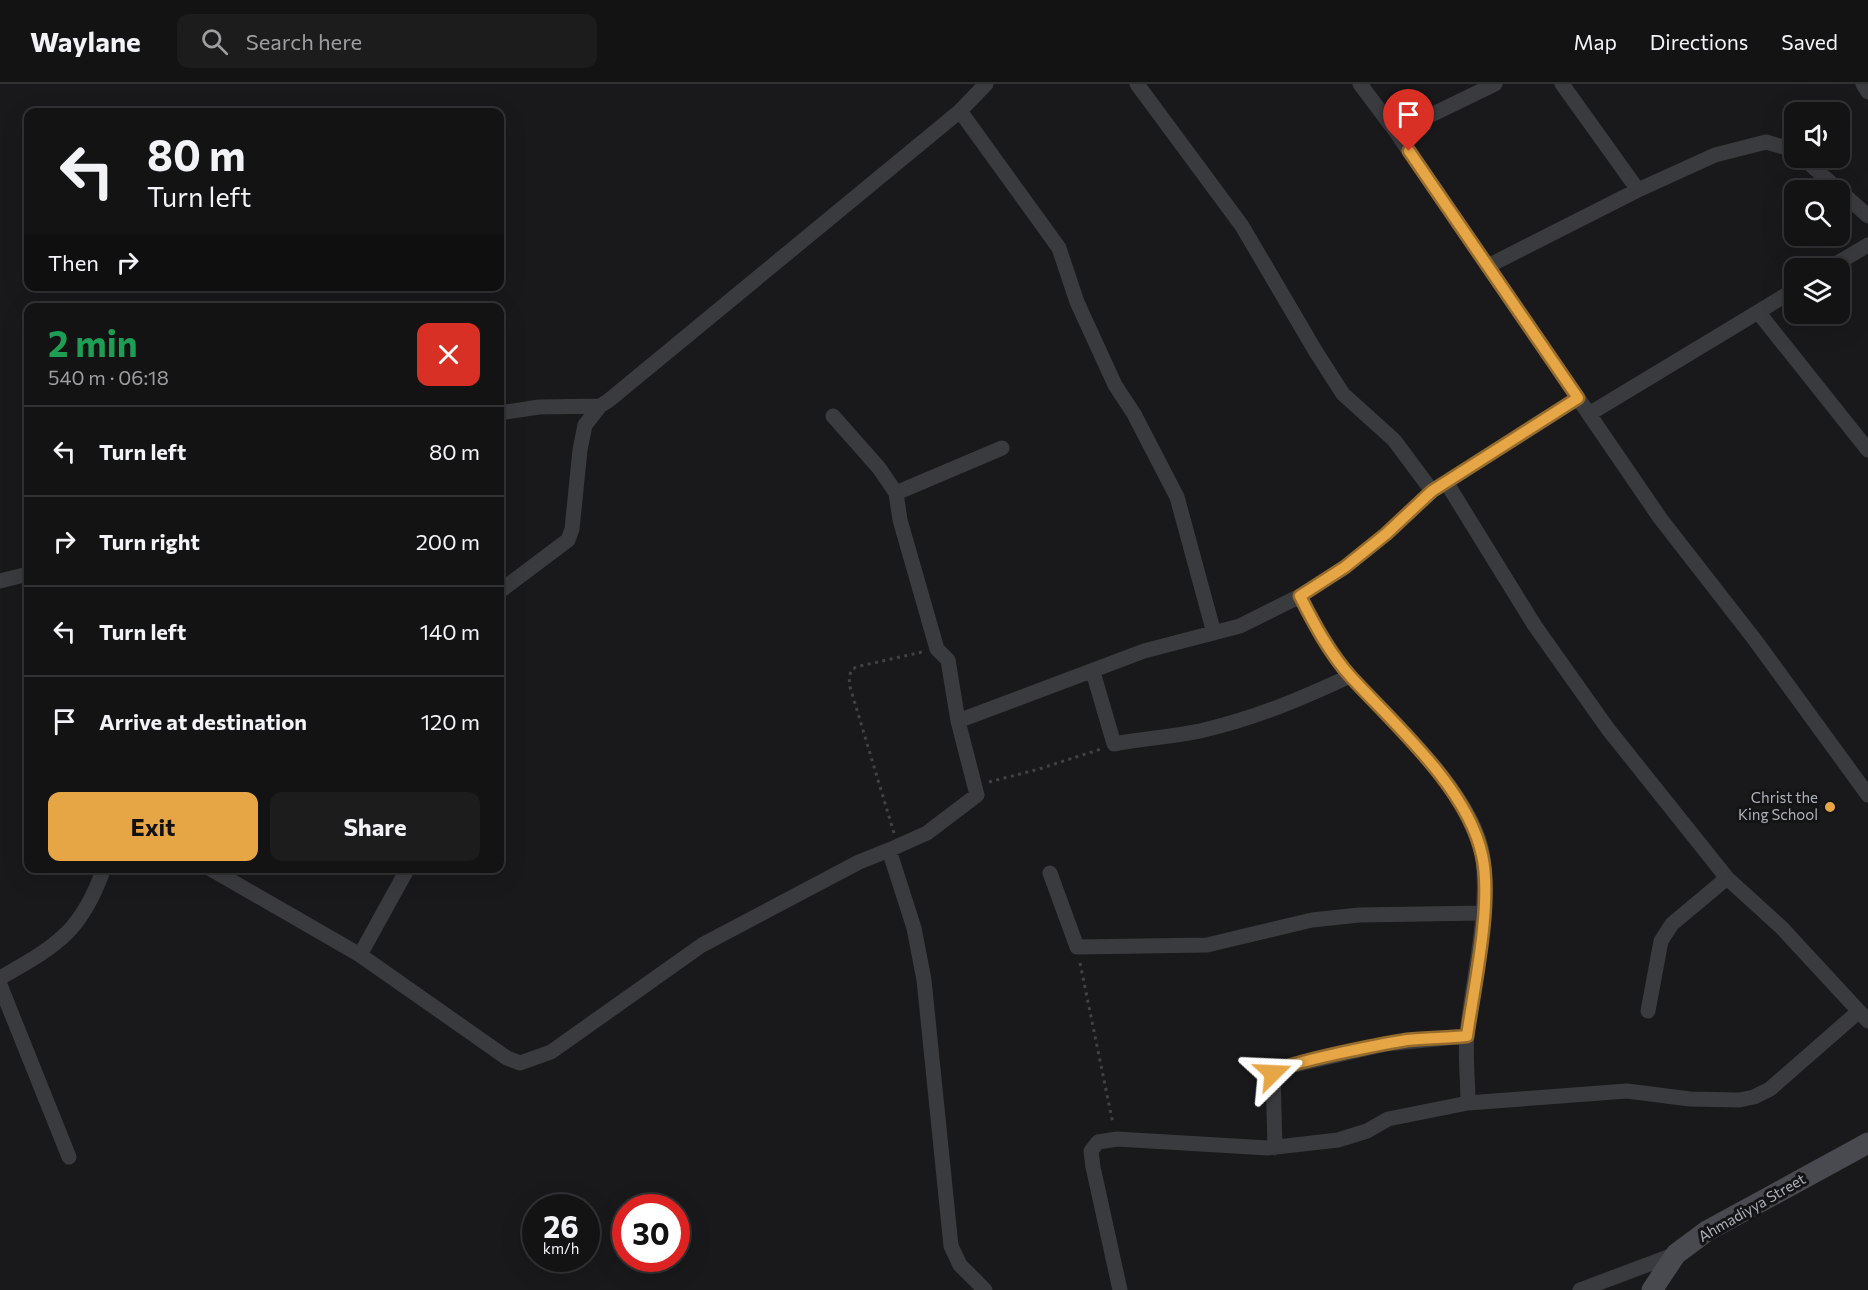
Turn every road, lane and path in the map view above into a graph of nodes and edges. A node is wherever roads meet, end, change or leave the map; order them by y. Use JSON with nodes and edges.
{"nodes":[{"id":1,"x":986,"y":84,"type":"edge"},
{"id":2,"x":1137,"y":84,"type":"edge"},
{"id":3,"x":1360,"y":84,"type":"edge"},
{"id":4,"x":1495,"y":84,"type":"edge"},
{"id":5,"x":1562,"y":84,"type":"edge"},
{"id":6,"x":1863,"y":84,"type":"edge"},
{"id":7,"x":1868,"y":92,"type":"edge"},
{"id":8,"x":960,"y":111,"type":"junction"},
{"id":9,"x":1396,"y":132,"type":"junction"},
{"id":10,"x":1784,"y":147,"type":"edge"},
{"id":11,"x":1814,"y":168,"type":"edge"},
{"id":12,"x":1638,"y":190,"type":"junction"},
{"id":13,"x":1868,"y":216,"type":"edge"},
{"id":14,"x":1868,"y":245,"type":"edge"},
{"id":15,"x":1846,"y":258,"type":"edge"},
{"id":16,"x":1488,"y":266,"type":"junction"},
{"id":17,"x":1784,"y":296,"type":"edge"},
{"id":18,"x":1758,"y":312,"type":"junction"},
{"id":19,"x":1578,"y":398,"type":"junction"},
{"id":20,"x":600,"y":406,"type":"junction"},
{"id":21,"x":504,"y":412,"type":"edge"},
{"id":22,"x":1589,"y":414,"type":"junction"},
{"id":23,"x":833,"y":416,"type":"dead end"},
{"id":24,"x":1002,"y":448,"type":"dead end"},
{"id":25,"x":1868,"y":450,"type":"edge"},
{"id":26,"x":1446,"y":482,"type":"junction"},
{"id":27,"x":1432,"y":491,"type":"junction"},
{"id":28,"x":896,"y":493,"type":"junction"},
{"id":29,"x":24,"y":575,"type":"edge"},
{"id":30,"x":0,"y":581,"type":"edge"},
{"id":31,"x":504,"y":588,"type":"edge"},
{"id":32,"x":1300,"y":596,"type":"junction"},
{"id":33,"x":1214,"y":633,"type":"junction"},
{"id":34,"x":937,"y":649,"type":"junction"},
{"id":35,"x":1093,"y":672,"type":"junction"},
{"id":36,"x":1350,"y":676,"type":"junction"},
{"id":37,"x":958,"y":721,"type":"junction"},
{"id":38,"x":1114,"y":744,"type":"junction"},
{"id":39,"x":977,"y":795,"type":"junction"},
{"id":40,"x":1868,"y":795,"type":"edge"},
{"id":41,"x":894,"y":848,"type":"junction"},
{"id":42,"x":102,"y":873,"type":"edge"},
{"id":43,"x":218,"y":873,"type":"edge"},
{"id":44,"x":405,"y":873,"type":"edge"},
{"id":45,"x":1050,"y":873,"type":"dead end"},
{"id":46,"x":1728,"y":878,"type":"junction"},
{"id":47,"x":1484,"y":913,"type":"junction"},
{"id":48,"x":1077,"y":947,"type":"junction"},
{"id":49,"x":360,"y":955,"type":"junction"},
{"id":50,"x":0,"y":978,"type":"edge"},
{"id":51,"x":0,"y":985,"type":"edge"},
{"id":52,"x":1648,"y":1011,"type":"dead end"},
{"id":53,"x":1863,"y":1016,"type":"edge"},
{"id":54,"x":1467,"y":1036,"type":"junction"},
{"id":55,"x":1468,"y":1103,"type":"junction"},
{"id":56,"x":1117,"y":1139,"type":"junction"},
{"id":57,"x":1868,"y":1143,"type":"edge"},
{"id":58,"x":1275,"y":1148,"type":"junction"},
{"id":59,"x":69,"y":1157,"type":"dead end"},
{"id":60,"x":1676,"y":1254,"type":"junction"},
{"id":61,"x":985,"y":1290,"type":"edge"},
{"id":62,"x":1120,"y":1290,"type":"edge"},
{"id":63,"x":1580,"y":1290,"type":"edge"},
{"id":64,"x":1652,"y":1290,"type":"edge"}],
"edges":[{"from":1,"to":8,"type":"street"},
{"from":2,"to":27,"type":"street"},
{"from":3,"to":9,"type":"street"},
{"from":4,"to":9,"type":"street"},
{"from":5,"to":12,"type":"street"},
{"from":6,"to":7,"type":"street"},
{"from":8,"to":20,"type":"street"},
{"from":8,"to":33,"type":"street"},
{"from":9,"to":16,"type":"street"},
{"from":10,"to":12,"type":"street"},
{"from":11,"to":13,"type":"street"},
{"from":12,"to":16,"type":"street"},
{"from":14,"to":15,"type":"street"},
{"from":16,"to":19,"type":"street"},
{"from":17,"to":18,"type":"street"},
{"from":18,"to":22,"type":"street"},
{"from":18,"to":25,"type":"street"},
{"from":19,"to":22,"type":"street"},
{"from":19,"to":26,"type":"street"},
{"from":20,"to":21,"type":"street"},
{"from":20,"to":31,"type":"street"},
{"from":22,"to":40,"type":"street"},
{"from":23,"to":28,"type":"street"},
{"from":24,"to":28,"type":"street"},
{"from":26,"to":27,"type":"street"},
{"from":26,"to":46,"type":"street"},
{"from":27,"to":32,"type":"street"},
{"from":28,"to":34,"type":"street"},
{"from":29,"to":30,"type":"street"},
{"from":32,"to":33,"type":"street"},
{"from":32,"to":36,"type":"street"},
{"from":33,"to":35,"type":"street"},
{"from":34,"to":37,"type":"street"},
{"from":34,"to":41,"type":"path"},
{"from":35,"to":37,"type":"street"},
{"from":35,"to":38,"type":"street"},
{"from":36,"to":38,"type":"street"},
{"from":36,"to":47,"type":"street"},
{"from":37,"to":39,"type":"street"},
{"from":38,"to":39,"type":"path"},
{"from":39,"to":41,"type":"street"},
{"from":41,"to":49,"type":"street"},
{"from":41,"to":61,"type":"street"},
{"from":42,"to":50,"type":"street"},
{"from":43,"to":49,"type":"street"},
{"from":44,"to":49,"type":"street"},
{"from":45,"to":48,"type":"street"},
{"from":46,"to":52,"type":"street"},
{"from":46,"to":53,"type":"street"},
{"from":47,"to":48,"type":"street"},
{"from":47,"to":54,"type":"street"},
{"from":48,"to":56,"type":"path"},
{"from":51,"to":59,"type":"street"},
{"from":53,"to":55,"type":"street"},
{"from":54,"to":55,"type":"street"},
{"from":54,"to":58,"type":"street"},
{"from":55,"to":58,"type":"street"},
{"from":56,"to":58,"type":"street"},
{"from":56,"to":62,"type":"street"},
{"from":57,"to":60,"type":"street","name":"Ahmadiyya Street"},
{"from":60,"to":63,"type":"street"},
{"from":60,"to":64,"type":"street","name":"Ahmadiyya Street"}]}
